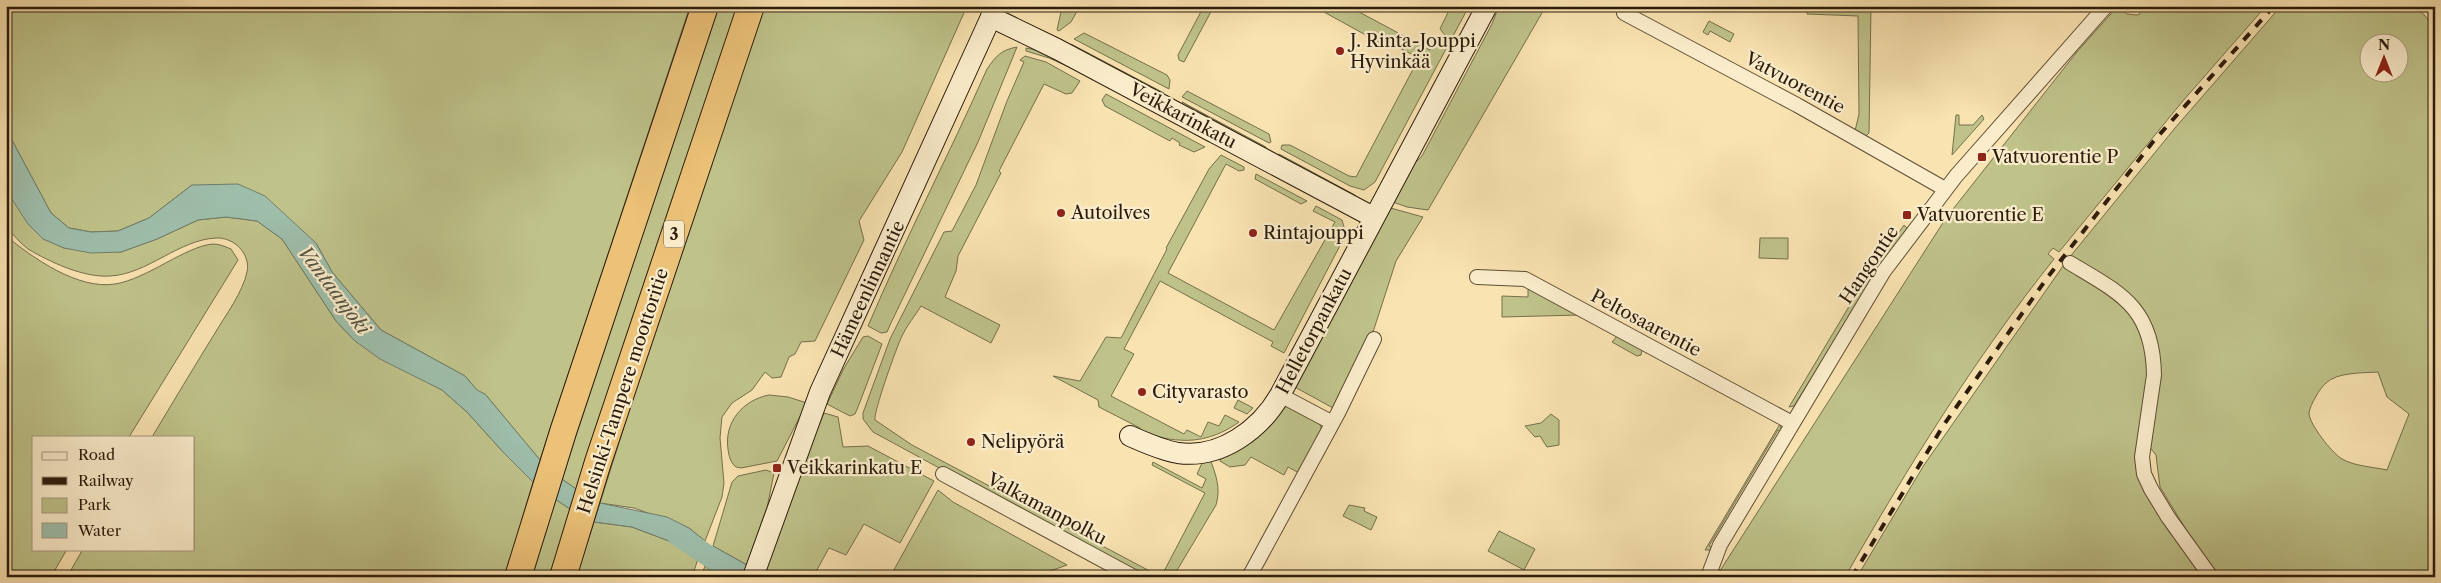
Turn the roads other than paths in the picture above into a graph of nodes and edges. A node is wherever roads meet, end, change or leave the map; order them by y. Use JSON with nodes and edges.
{"nodes":[{"id":1,"x":705,"y":6,"type":"edge"},
{"id":2,"x":751,"y":6,"type":"edge"},
{"id":3,"x":1487,"y":6,"type":"edge"},
{"id":4,"x":2106,"y":6,"type":"edge"},
{"id":5,"x":993,"y":12,"type":"edge"},
{"id":6,"x":1624,"y":13,"type":"dead end"},
{"id":7,"x":1946,"y":189,"type":"junction"},
{"id":8,"x":1374,"y":217,"type":"junction"},
{"id":9,"x":2070,"y":262,"type":"dead end"},
{"id":10,"x":1477,"y":277,"type":"dead end"},
{"id":11,"x":1374,"y":338,"type":"dead end"},
{"id":12,"x":1280,"y":395,"type":"junction"},
{"id":13,"x":1331,"y":422,"type":"junction"},
{"id":14,"x":1792,"y":423,"type":"junction"},
{"id":15,"x":1130,"y":436,"type":"dead end"},
{"id":16,"x":942,"y":474,"type":"dead end"},
{"id":17,"x":566,"y":566,"type":"edge"},
{"id":18,"x":518,"y":577,"type":"edge"},
{"id":19,"x":753,"y":577,"type":"edge"},
{"id":20,"x":1134,"y":577,"type":"edge"},
{"id":21,"x":1248,"y":577,"type":"edge"},
{"id":22,"x":1708,"y":577,"type":"edge"},
{"id":23,"x":2211,"y":577,"type":"edge"}],
"edges":[{"from":1,"to":18,"type":"highway"},
{"from":2,"to":17,"type":"highway","name":"Helsinki-Tampere moottoritie","number":"3"},
{"from":3,"to":8,"type":"street","name":"Helletorpankatu"},
{"from":4,"to":7,"type":"street","name":"Hangontie"},
{"from":5,"to":8,"type":"street","name":"Veikkarinkatu"},
{"from":5,"to":19,"type":"street","name":"Hämeenlinnantie"},
{"from":6,"to":7,"type":"street","name":"Vatvuorentie"},
{"from":7,"to":14,"type":"street","name":"Hangontie"},
{"from":8,"to":12,"type":"street","name":"Helletorpankatu"},
{"from":9,"to":23,"type":"street"},
{"from":10,"to":14,"type":"street","name":"Peltosaarentie"},
{"from":11,"to":13,"type":"street"},
{"from":12,"to":13,"type":"street"},
{"from":12,"to":15,"type":"street","name":"Helletorpankatu"},
{"from":13,"to":21,"type":"street"},
{"from":14,"to":22,"type":"street","name":"Hangontie"},
{"from":16,"to":20,"type":"street","name":"Valkamanpolku"}]}
